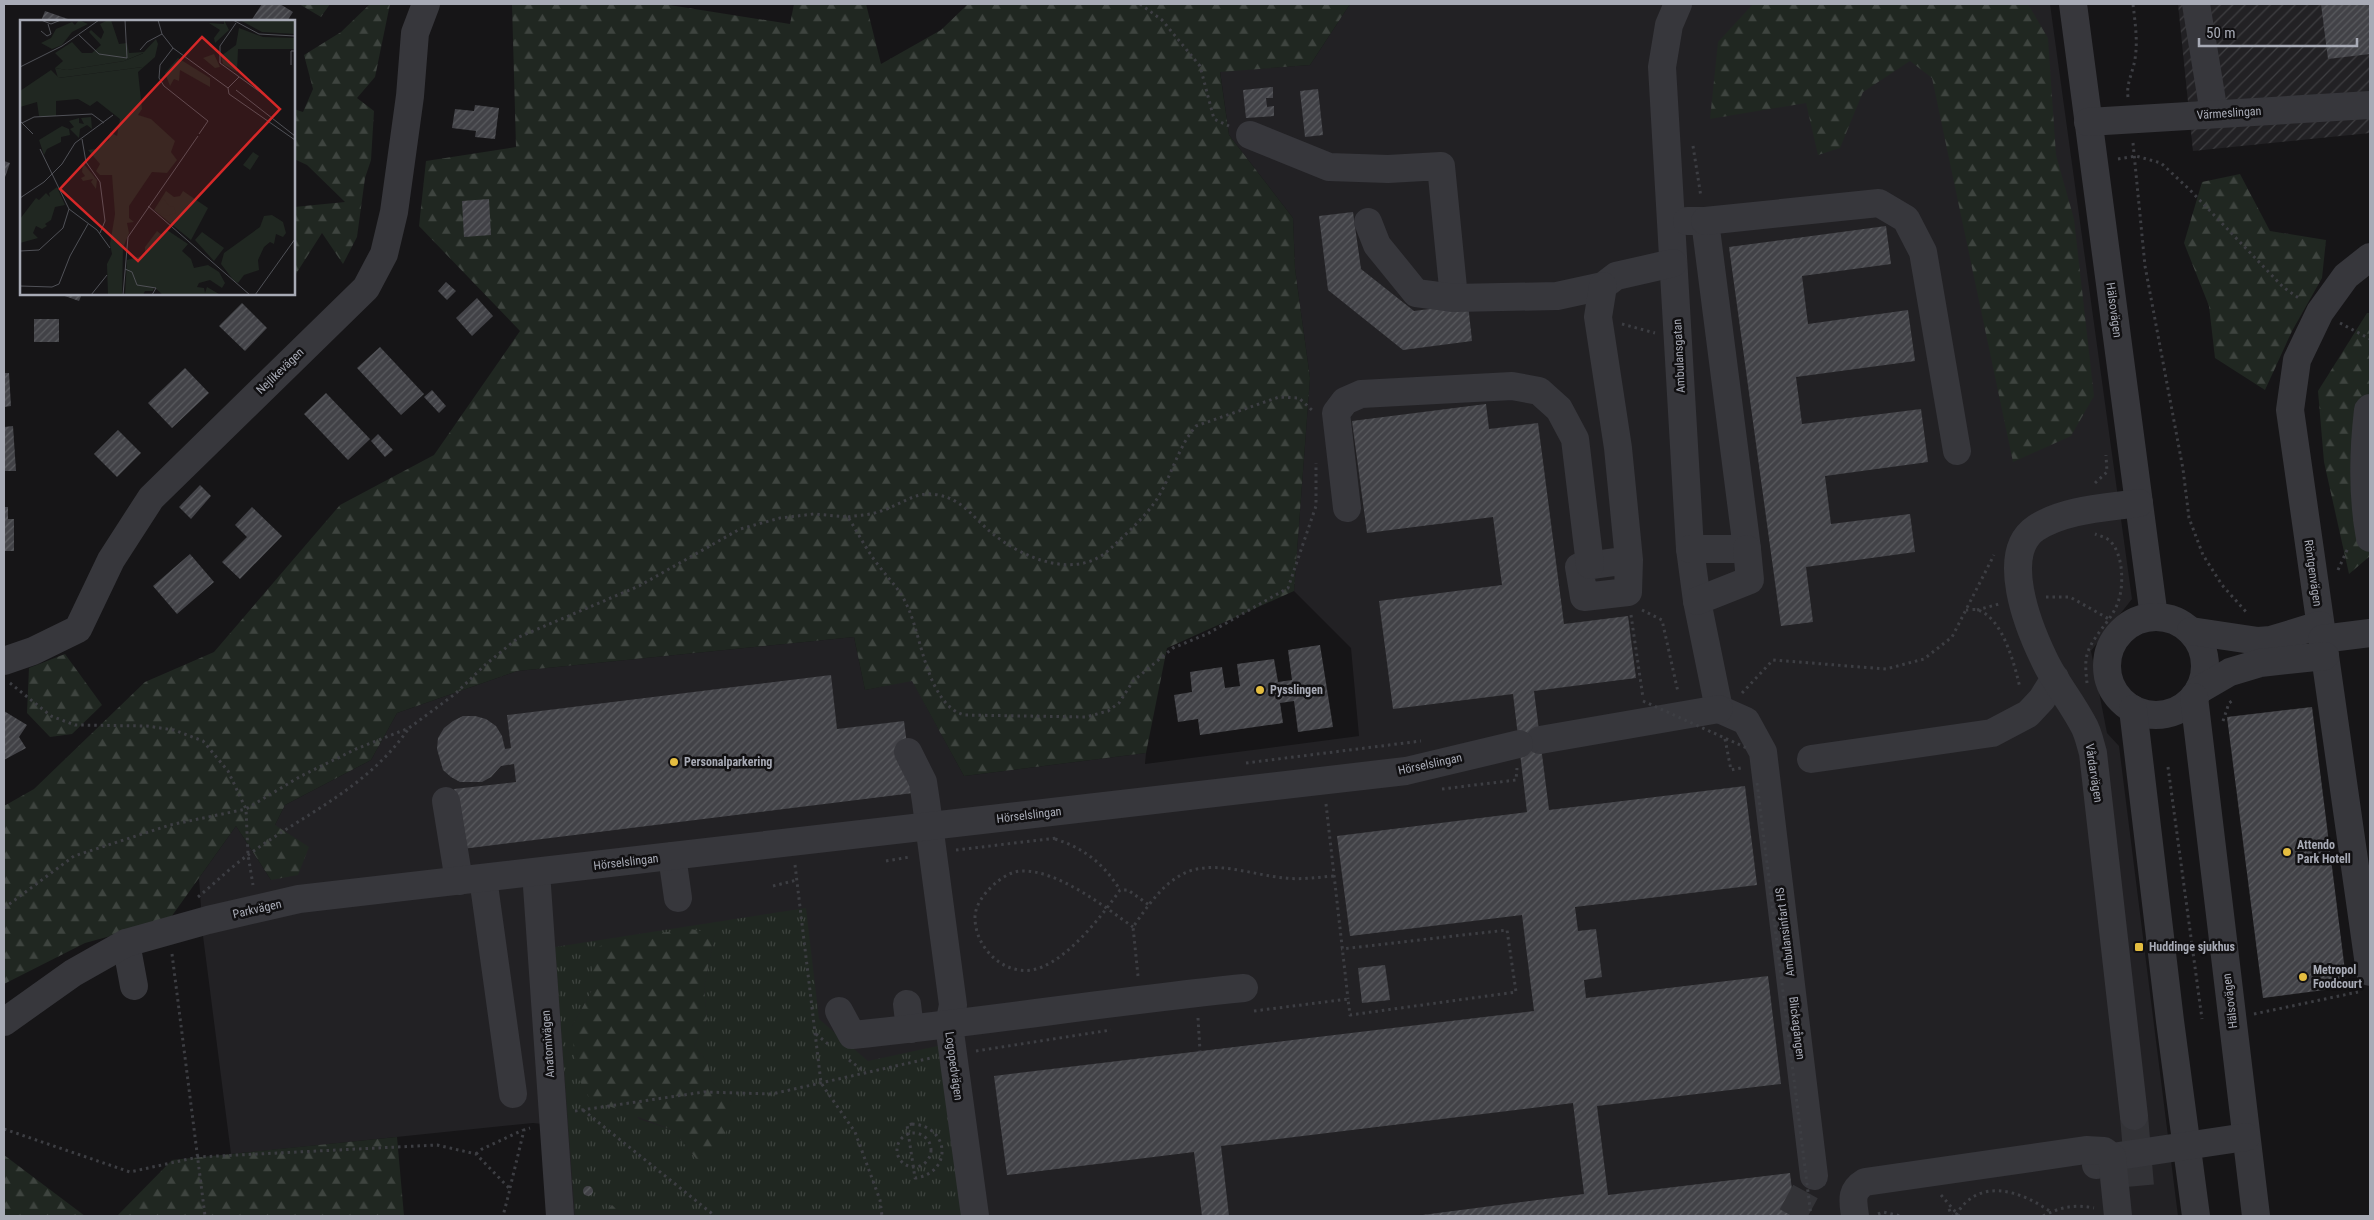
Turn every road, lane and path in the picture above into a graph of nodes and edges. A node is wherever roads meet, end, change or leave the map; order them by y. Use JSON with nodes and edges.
{"nodes":[{"id":1,"x":426,"y":4,"type":"edge"},
{"id":2,"x":1140,"y":4,"type":"edge"},
{"id":3,"x":1678,"y":4,"type":"edge"},
{"id":4,"x":2073,"y":4,"type":"edge"},
{"id":5,"x":2133,"y":4,"type":"edge"},
{"id":6,"x":2196,"y":4,"type":"edge"},
{"id":7,"x":2127,"y":90,"type":"dead end"},
{"id":8,"x":2370,"y":104,"type":"edge"},
{"id":9,"x":2214,"y":113,"type":"junction"},
{"id":10,"x":2088,"y":122,"type":"junction"},
{"id":11,"x":1250,"y":135,"type":"joint"},
{"id":12,"x":1671,"y":221,"type":"junction"},
{"id":13,"x":1705,"y":221,"type":"junction"},
{"id":14,"x":1368,"y":222,"type":"dead end"},
{"id":15,"x":2370,"y":257,"type":"edge"},
{"id":16,"x":1673,"y":263,"type":"junction"},
{"id":17,"x":1603,"y":286,"type":"junction"},
{"id":18,"x":1454,"y":298,"type":"junction"},
{"id":19,"x":2320,"y":312,"type":"junction"},
{"id":20,"x":1598,"y":317,"type":"junction"},
{"id":21,"x":1678,"y":339,"type":"junction"},
{"id":22,"x":2370,"y":339,"type":"edge"},
{"id":23,"x":2370,"y":408,"type":"edge"},
{"id":24,"x":1315,"y":413,"type":"dead end"},
{"id":25,"x":1957,"y":450,"type":"dead end"},
{"id":26,"x":2106,"y":452,"type":"dead end"},
{"id":27,"x":1316,"y":460,"type":"dead end"},
{"id":28,"x":2092,"y":484,"type":"dead end"},
{"id":29,"x":2139,"y":504,"type":"junction"},
{"id":30,"x":1347,"y":508,"type":"dead end"},
{"id":31,"x":2081,"y":513,"type":"junction"},
{"id":32,"x":848,"y":517,"type":"junction"},
{"id":33,"x":2370,"y":538,"type":"edge"},
{"id":34,"x":1998,"y":547,"type":"dead end"},
{"id":35,"x":1690,"y":549,"type":"junction"},
{"id":36,"x":1747,"y":549,"type":"junction"},
{"id":37,"x":1628,"y":560,"type":"junction"},
{"id":38,"x":1590,"y":565,"type":"junction"},
{"id":39,"x":1629,"y":597,"type":"junction"},
{"id":40,"x":1697,"y":601,"type":"junction"},
{"id":41,"x":1965,"y":610,"type":"junction"},
{"id":42,"x":2154,"y":617,"type":"junction"},
{"id":43,"x":2251,"y":618,"type":"dead end"},
{"id":44,"x":2191,"y":631,"type":"junction"},
{"id":45,"x":2370,"y":633,"type":"edge"},
{"id":46,"x":2322,"y":640,"type":"junction"},
{"id":47,"x":4,"y":661,"type":"edge"},
{"id":48,"x":2055,"y":678,"type":"junction"},
{"id":49,"x":4,"y":679,"type":"edge"},
{"id":50,"x":2088,"y":690,"type":"dead end"},
{"id":51,"x":2197,"y":693,"type":"junction"},
{"id":52,"x":2236,"y":698,"type":"dead end"},
{"id":53,"x":1719,"y":709,"type":"junction"},
{"id":54,"x":2133,"y":709,"type":"junction"},
{"id":55,"x":2028,"y":714,"type":"junction"},
{"id":56,"x":1683,"y":715,"type":"junction"},
{"id":57,"x":2223,"y":727,"type":"dead end"},
{"id":58,"x":409,"y":728,"type":"junction"},
{"id":59,"x":1726,"y":743,"type":"dead end"},
{"id":60,"x":1737,"y":744,"type":"junction"},
{"id":61,"x":1749,"y":749,"type":"dead end"},
{"id":62,"x":908,"y":752,"type":"dead end"},
{"id":63,"x":1739,"y":752,"type":"dead end"},
{"id":64,"x":1811,"y":759,"type":"dead end"},
{"id":65,"x":1740,"y":760,"type":"dead end"},
{"id":66,"x":2202,"y":763,"type":"junction"},
{"id":67,"x":2168,"y":767,"type":"junction"},
{"id":68,"x":2140,"y":771,"type":"junction"},
{"id":69,"x":1757,"y":783,"type":"dead end"},
{"id":70,"x":446,"y":801,"type":"dead end"},
{"id":71,"x":1326,"y":804,"type":"dead end"},
{"id":72,"x":246,"y":809,"type":"junction"},
{"id":73,"x":929,"y":827,"type":"junction"},
{"id":74,"x":1052,"y":838,"type":"dead end"},
{"id":75,"x":792,"y":842,"type":"junction"},
{"id":76,"x":248,"y":855,"type":"junction"},
{"id":77,"x":672,"y":856,"type":"junction"},
{"id":78,"x":536,"y":872,"type":"junction"},
{"id":79,"x":1335,"y":876,"type":"junction"},
{"id":80,"x":471,"y":879,"type":"junction"},
{"id":81,"x":797,"y":880,"type":"junction"},
{"id":82,"x":773,"y":886,"type":"dead end"},
{"id":83,"x":1120,"y":890,"type":"junction"},
{"id":84,"x":196,"y":898,"type":"dead end"},
{"id":85,"x":678,"y":898,"type":"dead end"},
{"id":86,"x":1149,"y":905,"type":"junction"},
{"id":87,"x":4,"y":908,"type":"edge"},
{"id":88,"x":257,"y":909,"type":"junction"},
{"id":89,"x":1107,"y":909,"type":"junction"},
{"id":90,"x":2366,"y":921,"type":"edge"},
{"id":91,"x":1133,"y":927,"type":"junction"},
{"id":92,"x":169,"y":930,"type":"junction"},
{"id":93,"x":126,"y":942,"type":"junction"},
{"id":94,"x":1342,"y":948,"type":"junction"},
{"id":95,"x":2367,"y":981,"type":"edge"},
{"id":96,"x":134,"y":986,"type":"dead end"},
{"id":97,"x":1141,"y":998,"type":"junction"},
{"id":98,"x":1348,"y":999,"type":"junction"},
{"id":99,"x":1244,"y":1000,"type":"joint"},
{"id":100,"x":2256,"y":1004,"type":"dead end"},
{"id":101,"x":839,"y":1011,"type":"dead end"},
{"id":102,"x":2244,"y":1015,"type":"junction"},
{"id":103,"x":1207,"y":1017,"type":"dead end"},
{"id":104,"x":1198,"y":1018,"type":"junction"},
{"id":105,"x":1189,"y":1019,"type":"dead end"},
{"id":106,"x":2202,"y":1019,"type":"junction"},
{"id":107,"x":2170,"y":1021,"type":"junction"},
{"id":108,"x":4,"y":1022,"type":"edge"},
{"id":109,"x":2258,"y":1023,"type":"dead end"},
{"id":110,"x":949,"y":1025,"type":"junction"},
{"id":111,"x":1116,"y":1029,"type":"dead end"},
{"id":112,"x":1200,"y":1051,"type":"dead end"},
{"id":113,"x":953,"y":1054,"type":"junction"},
{"id":114,"x":821,"y":1082,"type":"junction"},
{"id":115,"x":513,"y":1094,"type":"dead end"},
{"id":116,"x":582,"y":1110,"type":"junction"},
{"id":117,"x":566,"y":1112,"type":"dead end"},
{"id":118,"x":2134,"y":1116,"type":"tunnel mouth"},
{"id":119,"x":530,"y":1128,"type":"dead end"},
{"id":120,"x":4,"y":1129,"type":"edge"},
{"id":121,"x":524,"y":1130,"type":"junction"},
{"id":122,"x":908,"y":1135,"type":"junction"},
{"id":123,"x":2246,"y":1137,"type":"junction"},
{"id":124,"x":2187,"y":1145,"type":"junction"},
{"id":125,"x":476,"y":1154,"type":"junction"},
{"id":126,"x":198,"y":1157,"type":"junction"},
{"id":127,"x":2112,"y":1157,"type":"junction"},
{"id":128,"x":914,"y":1167,"type":"junction"},
{"id":129,"x":1814,"y":1176,"type":"tunnel mouth"},
{"id":130,"x":510,"y":1188,"type":"junction"},
{"id":131,"x":1954,"y":1196,"type":"joint"},
{"id":132,"x":2051,"y":1212,"type":"junction"},
{"id":133,"x":1956,"y":1215,"type":"dead end"},
{"id":134,"x":2118,"y":1215,"type":"edge"},
{"id":135,"x":205,"y":1216,"type":"edge"},
{"id":136,"x":503,"y":1216,"type":"edge"},
{"id":137,"x":560,"y":1216,"type":"edge"},
{"id":138,"x":715,"y":1216,"type":"edge"},
{"id":139,"x":882,"y":1216,"type":"edge"},
{"id":140,"x":975,"y":1216,"type":"edge"},
{"id":141,"x":1811,"y":1216,"type":"edge"},
{"id":142,"x":1855,"y":1216,"type":"edge"},
{"id":143,"x":1871,"y":1216,"type":"edge"},
{"id":144,"x":1901,"y":1216,"type":"edge"},
{"id":145,"x":1952,"y":1216,"type":"edge"},
{"id":146,"x":2043,"y":1216,"type":"edge"},
{"id":147,"x":2196,"y":1216,"type":"edge"},
{"id":148,"x":2256,"y":1216,"type":"edge"}],
"edges":[{"from":1,"to":47,"type":"street","name":"Nejlikevägen"},
{"from":2,"to":11,"type":"path"},
{"from":3,"to":12,"type":"street","name":"Ambulansgatan"},
{"from":4,"to":10,"type":"street","name":"Hälsovägen"},
{"from":5,"to":7,"type":"path"},
{"from":6,"to":9,"type":"street"},
{"from":8,"to":9,"type":"street","name":"Värmeslingan"},
{"from":9,"to":10,"type":"street","name":"Värmeslingan"},
{"from":10,"to":29,"type":"street","name":"Hälsovägen"},
{"from":11,"to":18,"type":"street"},
{"from":12,"to":13,"type":"street"},
{"from":12,"to":16,"type":"street","name":"Ambulansgatan"},
{"from":13,"to":25,"type":"street"},
{"from":13,"to":36,"type":"street"},
{"from":14,"to":18,"type":"street"},
{"from":15,"to":19,"type":"street","name":"Röntgenvägen"},
{"from":16,"to":17,"type":"street"},
{"from":16,"to":21,"type":"street","name":"Ambulansgatan"},
{"from":17,"to":18,"type":"street"},
{"from":17,"to":20,"type":"street"},
{"from":19,"to":22,"type":"path"},
{"from":19,"to":43,"type":"path"},
{"from":19,"to":46,"type":"street","name":"Röntgenvägen"},
{"from":20,"to":21,"type":"path"},
{"from":20,"to":37,"type":"street"},
{"from":21,"to":35,"type":"street","name":"Ambulansgatan"},
{"from":23,"to":33,"type":"street"},
{"from":24,"to":32,"type":"path"},
{"from":26,"to":28,"type":"path"},
{"from":27,"to":32,"type":"path"},
{"from":29,"to":31,"type":"street","name":"Vårdarvägen"},
{"from":29,"to":42,"type":"street","name":"Hälsovägen"},
{"from":30,"to":38,"type":"street"},
{"from":31,"to":48,"type":"street","name":"Vårdarvägen"},
{"from":31,"to":50,"type":"path"},
{"from":32,"to":58,"type":"path"},
{"from":34,"to":41,"type":"path"},
{"from":35,"to":36,"type":"street"},
{"from":35,"to":40,"type":"street","name":"Ambulansgatan"},
{"from":36,"to":40,"type":"street"},
{"from":37,"to":38,"type":"street"},
{"from":37,"to":39,"type":"street"},
{"from":38,"to":39,"type":"street"},
{"from":39,"to":56,"type":"path"},
{"from":39,"to":60,"type":"path","bridge":true},
{"from":40,"to":53,"type":"street","name":"Ambulansgatan"},
{"from":41,"to":53,"type":"path"},
{"from":41,"to":55,"type":"path"},
{"from":42,"to":44,"type":"street"},
{"from":42,"to":54,"type":"street"},
{"from":44,"to":46,"type":"street"},
{"from":44,"to":51,"type":"street"},
{"from":45,"to":46,"type":"street"},
{"from":46,"to":51,"type":"street"},
{"from":46,"to":90,"type":"street","name":"Röntgenvägen"},
{"from":48,"to":55,"type":"street"},
{"from":48,"to":118,"type":"street","name":"Vårdarvägen"},
{"from":49,"to":72,"type":"path"},
{"from":51,"to":54,"type":"street"},
{"from":51,"to":66,"type":"street","name":"Hälsovägen"},
{"from":52,"to":57,"type":"path"},
{"from":53,"to":56,"type":"street","name":"Hörselslingan"},
{"from":53,"to":129,"type":"street","name":"Ambulansinfart HS"},
{"from":54,"to":68,"type":"street"},
{"from":55,"to":64,"type":"street"},
{"from":56,"to":73,"type":"street","name":"Hörselslingan"},
{"from":58,"to":72,"type":"path"},
{"from":58,"to":76,"type":"path"},
{"from":59,"to":65,"type":"path"},
{"from":60,"to":61,"type":"path","bridge":true},
{"from":60,"to":63,"type":"path"},
{"from":62,"to":73,"type":"street","name":"Logopedvägen"},
{"from":66,"to":67,"type":"path"},
{"from":66,"to":102,"type":"street","name":"Hälsovägen"},
{"from":67,"to":68,"type":"path"},
{"from":67,"to":106,"type":"path"},
{"from":68,"to":107,"type":"street"},
{"from":69,"to":141,"type":"path","name":"Blickagången","bridge":true},
{"from":70,"to":80,"type":"street"},
{"from":71,"to":79,"type":"path"},
{"from":72,"to":76,"type":"path"},
{"from":72,"to":87,"type":"path"},
{"from":73,"to":75,"type":"street","name":"Hörselslingan"},
{"from":73,"to":110,"type":"street","name":"Logopedvägen"},
{"from":74,"to":83,"type":"path"},
{"from":75,"to":77,"type":"street","name":"Hörselslingan"},
{"from":75,"to":81,"type":"path"},
{"from":76,"to":84,"type":"path"},
{"from":76,"to":88,"type":"path"},
{"from":77,"to":78,"type":"street","name":"Hörselslingan"},
{"from":77,"to":85,"type":"street"},
{"from":78,"to":80,"type":"street","name":"Parkvägen"},
{"from":78,"to":137,"type":"street","name":"Anatomivägen"},
{"from":79,"to":86,"type":"path"},
{"from":79,"to":94,"type":"path"},
{"from":80,"to":88,"type":"street","name":"Parkvägen"},
{"from":80,"to":115,"type":"street"},
{"from":81,"to":82,"type":"path"},
{"from":81,"to":114,"type":"path"},
{"from":83,"to":86,"type":"path"},
{"from":83,"to":89,"type":"path"},
{"from":86,"to":91,"type":"path"},
{"from":88,"to":92,"type":"street","name":"Parkvägen"},
{"from":89,"to":89,"type":"path"},
{"from":89,"to":91,"type":"path"},
{"from":90,"to":95,"type":"street","name":"Röntgenvägen"},
{"from":91,"to":97,"type":"path"},
{"from":92,"to":93,"type":"street","name":"Parkvägen"},
{"from":92,"to":126,"type":"path"},
{"from":93,"to":96,"type":"street"},
{"from":93,"to":108,"type":"street","name":"Parkvägen"},
{"from":94,"to":98,"type":"path"},
{"from":94,"to":98,"type":"path"},
{"from":95,"to":102,"type":"path"},
{"from":97,"to":99,"type":"street"},
{"from":97,"to":110,"type":"street"},
{"from":98,"to":99,"type":"path"},
{"from":100,"to":102,"type":"path"},
{"from":101,"to":110,"type":"street"},
{"from":102,"to":106,"type":"path"},
{"from":102,"to":109,"type":"path"},
{"from":102,"to":123,"type":"street","name":"Hälsovägen"},
{"from":103,"to":104,"type":"path"},
{"from":104,"to":105,"type":"path"},
{"from":104,"to":112,"type":"path"},
{"from":106,"to":107,"type":"path"},
{"from":107,"to":124,"type":"street"},
{"from":110,"to":113,"type":"street","name":"Logopedvägen"},
{"from":111,"to":113,"type":"path"},
{"from":113,"to":114,"type":"path"},
{"from":113,"to":140,"type":"street","name":"Logopedvägen"},
{"from":114,"to":116,"type":"path"},
{"from":114,"to":139,"type":"path"},
{"from":116,"to":117,"type":"path"},
{"from":116,"to":138,"type":"path"},
{"from":119,"to":121,"type":"path"},
{"from":120,"to":126,"type":"path"},
{"from":121,"to":125,"type":"path"},
{"from":121,"to":130,"type":"path"},
{"from":122,"to":128,"type":"path"},
{"from":122,"to":128,"type":"path"},
{"from":122,"to":128,"type":"path"},
{"from":122,"to":128,"type":"path"},
{"from":123,"to":124,"type":"street"},
{"from":123,"to":148,"type":"street","name":"Hälsovägen"},
{"from":124,"to":127,"type":"street"},
{"from":124,"to":147,"type":"street"},
{"from":125,"to":126,"type":"path"},
{"from":125,"to":130,"type":"path"},
{"from":126,"to":135,"type":"path"},
{"from":127,"to":131,"type":"street"},
{"from":127,"to":134,"type":"street"},
{"from":127,"to":142,"type":"street"},
{"from":130,"to":136,"type":"path"},
{"from":131,"to":145,"type":"path"},
{"from":132,"to":133,"type":"path"},
{"from":132,"to":134,"type":"path"},
{"from":132,"to":146,"type":"path"},
{"from":143,"to":144,"type":"path"}]}
